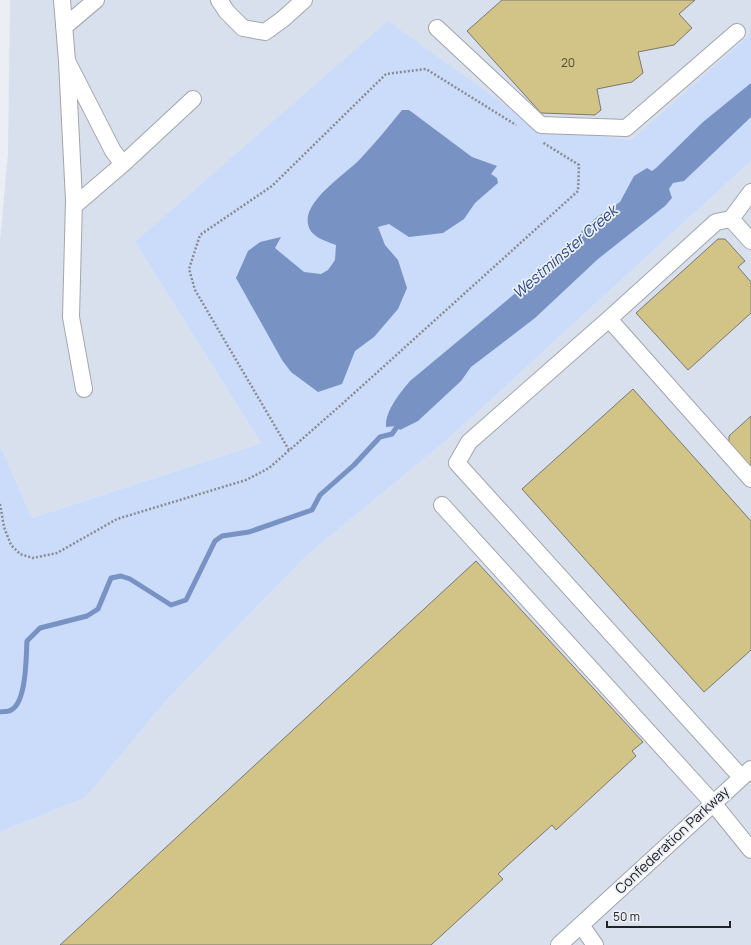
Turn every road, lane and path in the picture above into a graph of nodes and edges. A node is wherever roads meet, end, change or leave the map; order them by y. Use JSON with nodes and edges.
{"nodes":[{"id":1,"x":62,"y":0,"type":"edge"},
{"id":2,"x":96,"y":0,"type":"edge"},
{"id":3,"x":219,"y":0,"type":"edge"},
{"id":4,"x":304,"y":0,"type":"edge"},
{"id":5,"x":64,"y":27,"type":"junction"},
{"id":6,"x":437,"y":28,"type":"dead end"},
{"id":7,"x":737,"y":32,"type":"dead end"},
{"id":8,"x":68,"y":61,"type":"junction"},
{"id":9,"x":193,"y":99,"type":"dead end"},
{"id":10,"x":519,"y":127,"type":"dead end"},
{"id":11,"x":539,"y":140,"type":"dead end"},
{"id":12,"x":124,"y":164,"type":"junction"},
{"id":13,"x":751,"y":192,"type":"edge"},
{"id":14,"x":74,"y":206,"type":"junction"},
{"id":15,"x":731,"y":219,"type":"junction"},
{"id":16,"x":751,"y":241,"type":"edge"},
{"id":17,"x":609,"y":319,"type":"junction"},
{"id":18,"x":84,"y":389,"type":"dead end"},
{"id":19,"x":289,"y":450,"type":"junction"},
{"id":20,"x":751,"y":479,"type":"edge"},
{"id":21,"x":0,"y":504,"type":"edge"},
{"id":22,"x":442,"y":504,"type":"dead end"},
{"id":23,"x":746,"y":773,"type":"edge"},
{"id":24,"x":713,"y":803,"type":"junction"},
{"id":25,"x":751,"y":850,"type":"edge"},
{"id":26,"x":581,"y":925,"type":"junction"},
{"id":27,"x":559,"y":945,"type":"edge"},
{"id":28,"x":595,"y":945,"type":"edge"}],
"edges":[{"from":1,"to":5,"type":"street"},
{"from":2,"to":5,"type":"street"},
{"from":3,"to":4,"type":"street"},
{"from":5,"to":8,"type":"street"},
{"from":6,"to":7,"type":"street"},
{"from":8,"to":12,"type":"street"},
{"from":8,"to":14,"type":"street"},
{"from":9,"to":12,"type":"street"},
{"from":10,"to":19,"type":"path"},
{"from":11,"to":19,"type":"path"},
{"from":12,"to":14,"type":"street"},
{"from":13,"to":15,"type":"street"},
{"from":14,"to":18,"type":"street"},
{"from":15,"to":16,"type":"street"},
{"from":15,"to":17,"type":"street"},
{"from":17,"to":20,"type":"street"},
{"from":17,"to":23,"type":"street"},
{"from":19,"to":21,"type":"path"},
{"from":22,"to":24,"type":"street"},
{"from":23,"to":24,"type":"street","name":"Confederation Parkway"},
{"from":24,"to":25,"type":"street"},
{"from":24,"to":26,"type":"street","name":"Confederation Parkway"},
{"from":26,"to":27,"type":"street","name":"Confederation Parkway"},
{"from":26,"to":28,"type":"street"}]}
